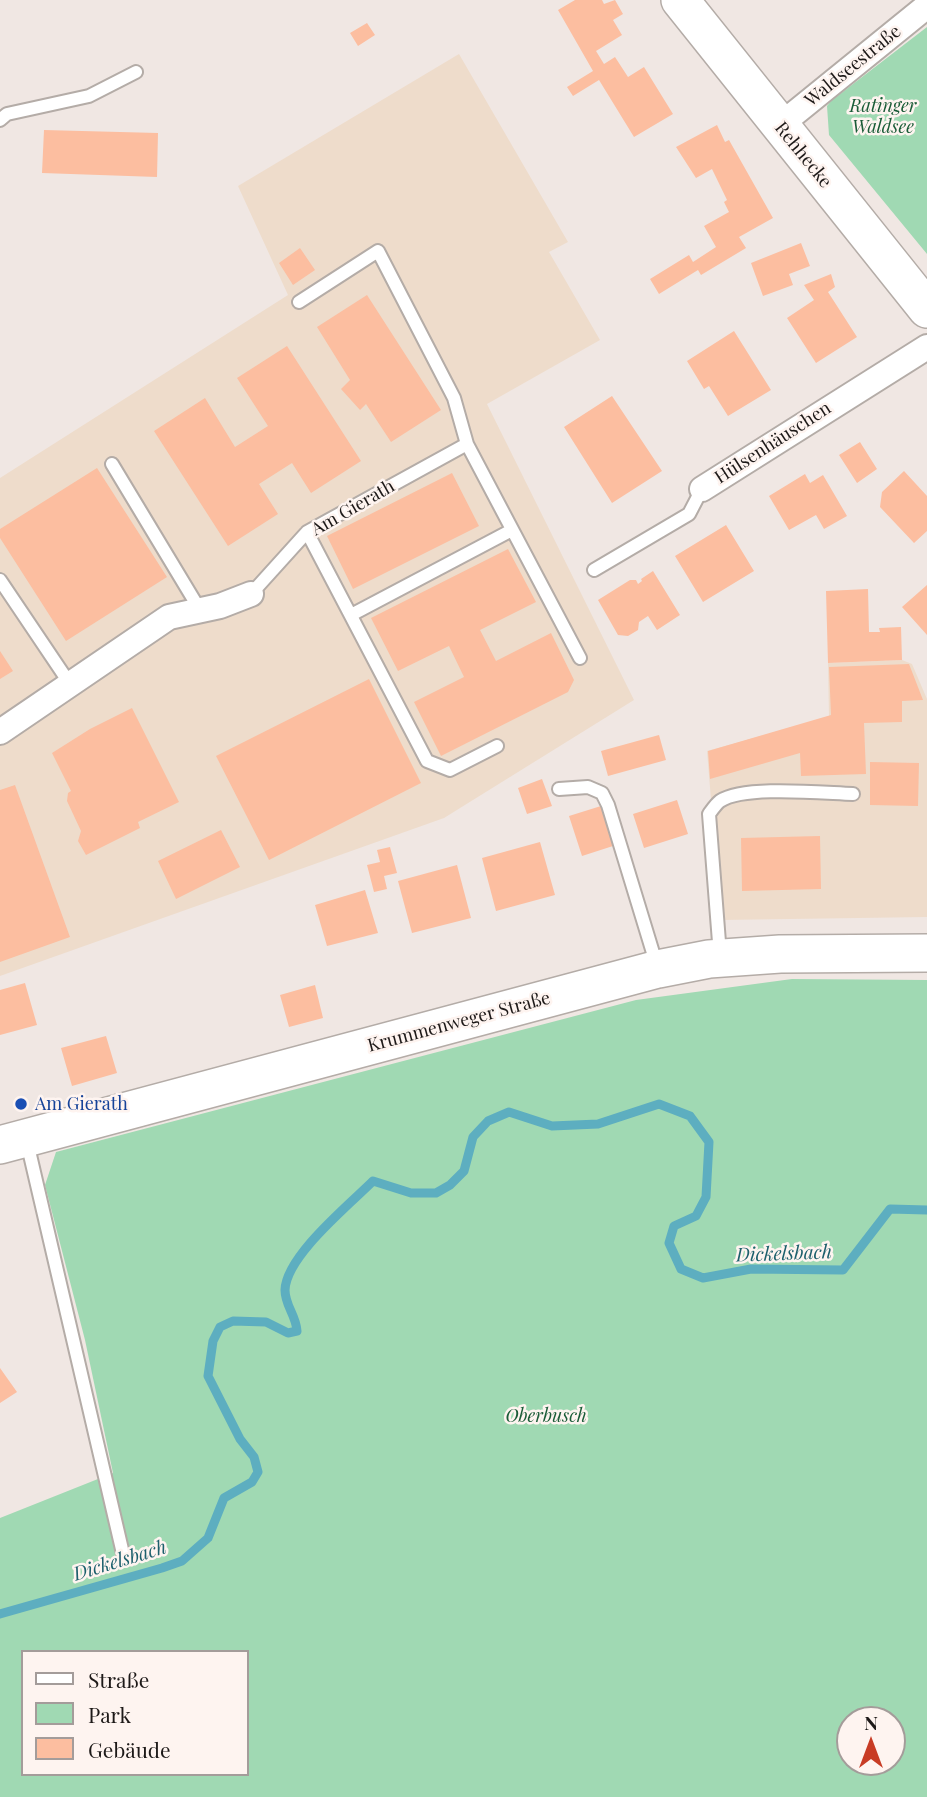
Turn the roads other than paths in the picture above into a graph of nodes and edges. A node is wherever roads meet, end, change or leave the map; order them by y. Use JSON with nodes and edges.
{"nodes":[{"id":1,"x":680,"y":0,"type":"edge"},
{"id":2,"x":927,"y":6,"type":"edge"},
{"id":3,"x":135,"y":72,"type":"dead end"},
{"id":4,"x":0,"y":120,"type":"edge"},
{"id":5,"x":779,"y":126,"type":"junction"},
{"id":6,"x":299,"y":302,"type":"dead end"},
{"id":7,"x":927,"y":309,"type":"edge"},
{"id":8,"x":927,"y":347,"type":"edge"},
{"id":9,"x":467,"y":444,"type":"junction"},
{"id":10,"x":112,"y":464,"type":"dead end"},
{"id":11,"x":702,"y":489,"type":"joint"},
{"id":12,"x":512,"y":530,"type":"junction"},
{"id":13,"x":307,"y":532,"type":"junction"},
{"id":14,"x":594,"y":570,"type":"dead end"},
{"id":15,"x":0,"y":580,"type":"edge"},
{"id":16,"x":251,"y":594,"type":"joint"},
{"id":17,"x":200,"y":610,"type":"junction"},
{"id":18,"x":351,"y":615,"type":"junction"},
{"id":19,"x":580,"y":659,"type":"dead end"},
{"id":20,"x":70,"y":684,"type":"junction"},
{"id":21,"x":0,"y":732,"type":"edge"},
{"id":22,"x":497,"y":746,"type":"dead end"},
{"id":23,"x":559,"y":789,"type":"dead end"},
{"id":24,"x":853,"y":794,"type":"dead end"},
{"id":25,"x":927,"y":953,"type":"edge"},
{"id":26,"x":721,"y":958,"type":"junction"},
{"id":27,"x":658,"y":969,"type":"junction"},
{"id":28,"x":13,"y":1141,"type":"edge"},
{"id":29,"x":124,"y":1558,"type":"dead end"}],
"edges":[{"from":1,"to":5,"type":"main road","name":"Rehhecke"},
{"from":2,"to":5,"type":"street","name":"Waldseestraße"},
{"from":3,"to":4,"type":"lane"},
{"from":5,"to":7,"type":"main road","name":"Rehhecke"},
{"from":6,"to":9,"type":"lane"},
{"from":8,"to":11,"type":"street","name":"Hülsenhäuschen"},
{"from":9,"to":12,"type":"lane"},
{"from":9,"to":13,"type":"lane","name":"Am Gierath"},
{"from":10,"to":17,"type":"lane"},
{"from":11,"to":14,"type":"lane","name":"Hülsenhäuschen"},
{"from":12,"to":18,"type":"lane"},
{"from":12,"to":19,"type":"lane"},
{"from":13,"to":16,"type":"lane","name":"Am Gierath"},
{"from":13,"to":18,"type":"lane"},
{"from":15,"to":20,"type":"lane"},
{"from":16,"to":17,"type":"street","name":"Am Gierath"},
{"from":17,"to":20,"type":"street","name":"Am Gierath"},
{"from":18,"to":22,"type":"lane"},
{"from":20,"to":21,"type":"street","name":"Am Gierath"},
{"from":23,"to":27,"type":"lane"},
{"from":24,"to":26,"type":"lane"},
{"from":25,"to":26,"type":"main road","name":"Krummenweger Straße"},
{"from":26,"to":27,"type":"main road","name":"Krummenweger Straße"},
{"from":27,"to":28,"type":"main road","name":"Krummenweger Straße"},
{"from":28,"to":29,"type":"lane"}]}
